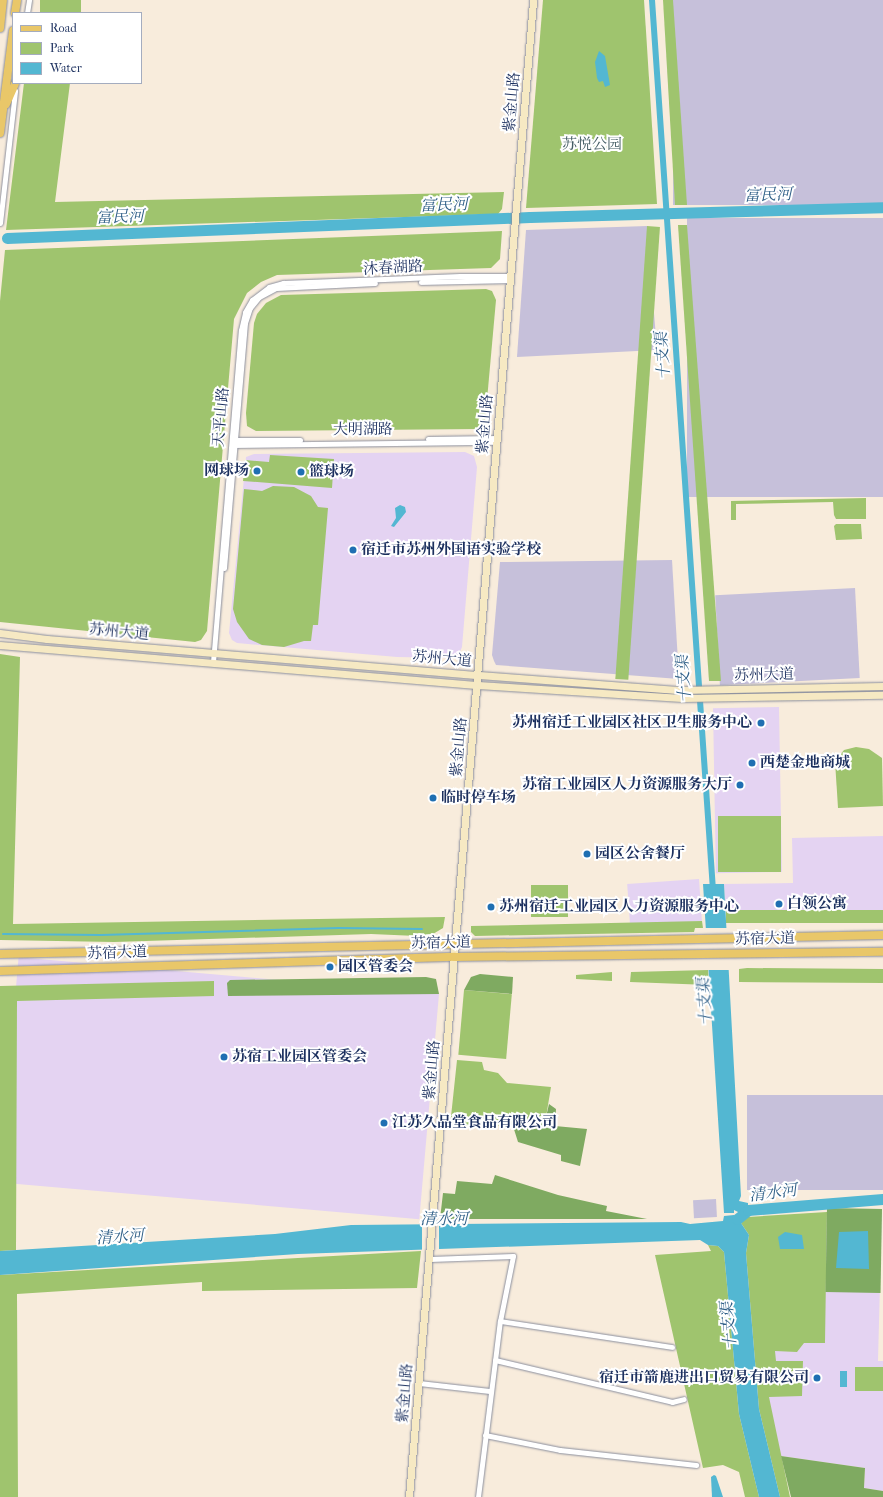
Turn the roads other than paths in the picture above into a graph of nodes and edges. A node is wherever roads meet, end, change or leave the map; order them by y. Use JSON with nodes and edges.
{"nodes":[{"id":1,"x":3,"y":0,"type":"edge"},
{"id":2,"x":17,"y":0,"type":"edge"},
{"id":3,"x":29,"y":0,"type":"edge"},
{"id":4,"x":533,"y":0,"type":"edge"},
{"id":5,"x":15,"y":12,"type":"edge"},
{"id":6,"x":27,"y":12,"type":"edge"},
{"id":7,"x":0,"y":28,"type":"edge"},
{"id":8,"x":12,"y":38,"type":"edge"},
{"id":9,"x":15,"y":84,"type":"edge"},
{"id":10,"x":15,"y":84,"type":"edge"},
{"id":11,"x":2,"y":112,"type":"junction"},
{"id":12,"x":0,"y":133,"type":"edge"},
{"id":13,"x":0,"y":223,"type":"edge"},
{"id":14,"x":510,"y":278,"type":"junction"},
{"id":15,"x":276,"y":286,"type":"joint"},
{"id":16,"x":496,"y":440,"type":"junction"},
{"id":17,"x":233,"y":443,"type":"junction"},
{"id":18,"x":0,"y":633,"type":"edge"},
{"id":19,"x":0,"y":645,"type":"edge"},
{"id":20,"x":215,"y":654,"type":"junction"},
{"id":21,"x":214,"y":662,"type":"junction"},
{"id":22,"x":479,"y":676,"type":"junction"},
{"id":23,"x":478,"y":685,"type":"junction"},
{"id":24,"x":883,"y":686,"type":"edge"},
{"id":25,"x":883,"y":695,"type":"edge"},
{"id":26,"x":883,"y":934,"type":"edge"},
{"id":27,"x":456,"y":945,"type":"junction"},
{"id":28,"x":883,"y":952,"type":"edge"},
{"id":29,"x":0,"y":954,"type":"edge"},
{"id":30,"x":455,"y":957,"type":"junction"},
{"id":31,"x":0,"y":971,"type":"edge"},
{"id":32,"x":430,"y":1259,"type":"junction"},
{"id":33,"x":500,"y":1321,"type":"junction"},
{"id":34,"x":672,"y":1347,"type":"dead end"},
{"id":35,"x":495,"y":1360,"type":"junction"},
{"id":36,"x":419,"y":1383,"type":"junction"},
{"id":37,"x":490,"y":1391,"type":"junction"},
{"id":38,"x":684,"y":1399,"type":"dead end"},
{"id":39,"x":485,"y":1435,"type":"junction"},
{"id":40,"x":696,"y":1465,"type":"dead end"},
{"id":41,"x":410,"y":1497,"type":"edge"},
{"id":42,"x":478,"y":1497,"type":"edge"}],
"edges":[{"from":1,"to":7,"type":"main road"},
{"from":2,"to":5,"type":"main road"},
{"from":3,"to":6,"type":"street"},
{"from":4,"to":14,"type":"street","name":"紫金山路"},
{"from":8,"to":11,"type":"main road"},
{"from":9,"to":11,"type":"main road"},
{"from":10,"to":13,"type":"street"},
{"from":11,"to":12,"type":"main road"},
{"from":14,"to":15,"type":"street","name":"沐春湖路"},
{"from":14,"to":16,"type":"street","name":"紫金山路"},
{"from":15,"to":17,"type":"street","name":"天平山路"},
{"from":16,"to":17,"type":"street","name":"大明湖路"},
{"from":16,"to":22,"type":"street","name":"紫金山路"},
{"from":17,"to":20,"type":"street","name":"天平山路"},
{"from":18,"to":20,"type":"street","name":"苏州大道"},
{"from":19,"to":21,"type":"street","name":"苏州大道"},
{"from":20,"to":21,"type":"street","name":"天平山路"},
{"from":20,"to":22,"type":"street","name":"苏州大道"},
{"from":21,"to":23,"type":"street","name":"苏州大道"},
{"from":22,"to":23,"type":"street","name":"紫金山路"},
{"from":22,"to":24,"type":"street","name":"苏州大道"},
{"from":23,"to":25,"type":"street","name":"苏州大道"},
{"from":23,"to":27,"type":"street","name":"紫金山路"},
{"from":26,"to":27,"type":"main road","name":"苏宿大道"},
{"from":27,"to":29,"type":"main road","name":"苏宿大道"},
{"from":27,"to":30,"type":"street","name":"紫金山路"},
{"from":28,"to":30,"type":"main road","name":"苏宿大道"},
{"from":30,"to":31,"type":"main road","name":"苏宿大道"},
{"from":30,"to":32,"type":"street","name":"紫金山路"},
{"from":32,"to":33,"type":"street"},
{"from":32,"to":36,"type":"street","name":"紫金山路"},
{"from":33,"to":34,"type":"street"},
{"from":33,"to":35,"type":"street"},
{"from":35,"to":37,"type":"street"},
{"from":35,"to":38,"type":"street"},
{"from":36,"to":37,"type":"street"},
{"from":36,"to":41,"type":"street","name":"紫金山路"},
{"from":37,"to":39,"type":"street"},
{"from":39,"to":40,"type":"street"},
{"from":39,"to":42,"type":"street"}]}
